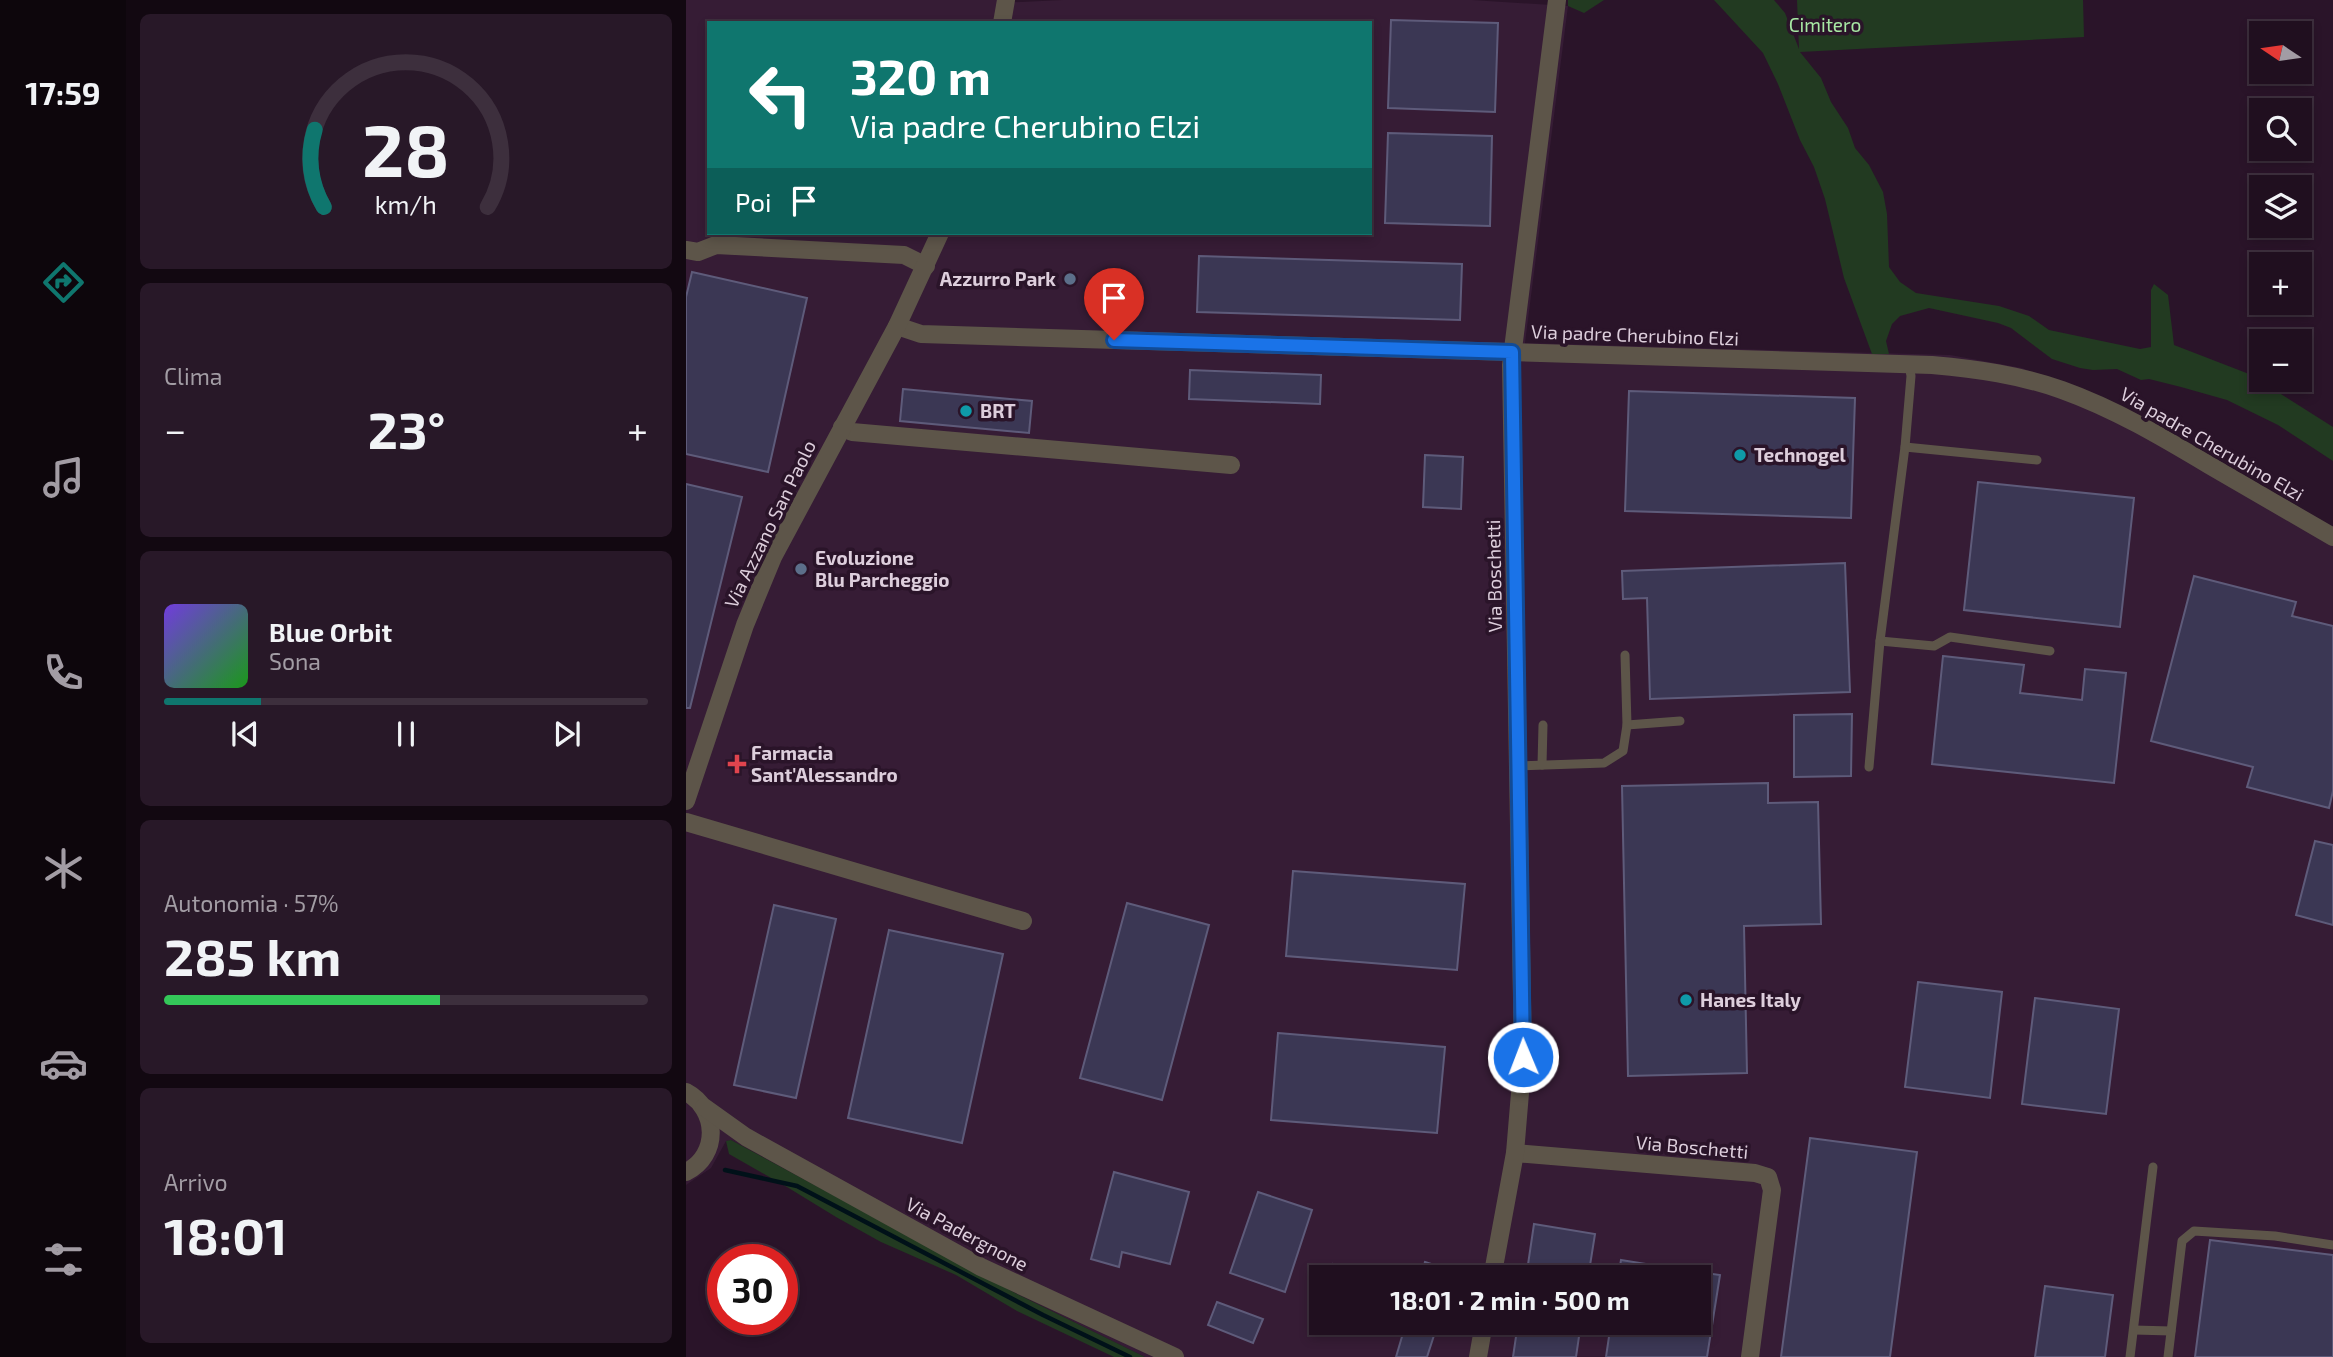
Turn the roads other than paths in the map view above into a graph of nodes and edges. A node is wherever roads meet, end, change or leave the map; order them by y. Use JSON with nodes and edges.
{"nodes":[{"id":1,"x":1006,"y":0,"type":"edge"},
{"id":2,"x":1557,"y":0,"type":"edge"},
{"id":3,"x":1002,"y":21,"type":"edge"},
{"id":4,"x":939,"y":235,"type":"edge"},
{"id":5,"x":686,"y":250,"type":"edge"},
{"id":6,"x":926,"y":266,"type":"junction"},
{"id":7,"x":897,"y":326,"type":"junction"},
{"id":8,"x":1512,"y":352,"type":"junction"},
{"id":9,"x":1909,"y":365,"type":"junction"},
{"id":10,"x":842,"y":427,"type":"junction"},
{"id":11,"x":1905,"y":447,"type":"junction"},
{"id":12,"x":2037,"y":460,"type":"dead end"},
{"id":13,"x":1231,"y":465,"type":"dead end"},
{"id":14,"x":2333,"y":537,"type":"edge"},
{"id":15,"x":1880,"y":641,"type":"junction"},
{"id":16,"x":2050,"y":651,"type":"dead end"},
{"id":17,"x":1625,"y":655,"type":"dead end"},
{"id":18,"x":1680,"y":721,"type":"dead end"},
{"id":19,"x":1543,"y":725,"type":"dead end"},
{"id":20,"x":1628,"y":725,"type":"junction"},
{"id":21,"x":1518,"y":765,"type":"junction"},
{"id":22,"x":1542,"y":765,"type":"junction"},
{"id":23,"x":1870,"y":767,"type":"dead end"},
{"id":24,"x":686,"y":801,"type":"edge"},
{"id":25,"x":686,"y":822,"type":"edge"},
{"id":26,"x":1023,"y":921,"type":"dead end"},
{"id":27,"x":687,"y":1091,"type":"edge"},
{"id":28,"x":704,"y":1107,"type":"junction"},
{"id":29,"x":746,"y":1136,"type":"junction"},
{"id":30,"x":1515,"y":1153,"type":"junction"},
{"id":31,"x":706,"y":1155,"type":"junction"},
{"id":32,"x":2153,"y":1167,"type":"dead end"},
{"id":33,"x":686,"y":1172,"type":"edge"},
{"id":34,"x":2333,"y":1245,"type":"edge"},
{"id":35,"x":1494,"y":1265,"type":"edge"},
{"id":36,"x":2134,"y":1330,"type":"junction"},
{"id":37,"x":2171,"y":1331,"type":"junction"},
{"id":38,"x":1482,"y":1335,"type":"edge"},
{"id":39,"x":1175,"y":1357,"type":"edge"},
{"id":40,"x":1478,"y":1357,"type":"edge"},
{"id":41,"x":1750,"y":1357,"type":"edge"},
{"id":42,"x":2130,"y":1357,"type":"edge"},
{"id":43,"x":2168,"y":1357,"type":"edge"}],
"edges":[{"from":1,"to":3,"type":"street"},
{"from":2,"to":8,"type":"street","name":"Via Boschetti"},
{"from":4,"to":6,"type":"street","name":"Via Azzano San Paolo"},
{"from":5,"to":6,"type":"street"},
{"from":6,"to":7,"type":"street","name":"Via Azzano San Paolo"},
{"from":7,"to":8,"type":"street","name":"Via padre Cherubino Elzi"},
{"from":7,"to":10,"type":"street","name":"Via Azzano San Paolo"},
{"from":8,"to":9,"type":"street","name":"Via padre Cherubino Elzi"},
{"from":8,"to":21,"type":"street","name":"Via Boschetti"},
{"from":9,"to":11,"type":"lane"},
{"from":9,"to":14,"type":"street","name":"Via padre Cherubino Elzi"},
{"from":10,"to":13,"type":"street","name":"Via Azzano San Paolo"},
{"from":10,"to":24,"type":"street","name":"Via Azzano San Paolo"},
{"from":11,"to":12,"type":"lane"},
{"from":11,"to":15,"type":"lane"},
{"from":15,"to":16,"type":"lane"},
{"from":15,"to":23,"type":"lane"},
{"from":17,"to":20,"type":"lane"},
{"from":18,"to":20,"type":"lane"},
{"from":19,"to":22,"type":"lane"},
{"from":20,"to":22,"type":"lane"},
{"from":21,"to":22,"type":"lane"},
{"from":21,"to":30,"type":"street","name":"Via Boschetti"},
{"from":25,"to":26,"type":"street"},
{"from":27,"to":28,"type":"street","name":"Via Padergnone"},
{"from":28,"to":29,"type":"street","name":"Via Padergnone"},
{"from":28,"to":31,"type":"street"},
{"from":29,"to":31,"type":"street"},
{"from":29,"to":39,"type":"street","name":"Via Padergnone"},
{"from":30,"to":35,"type":"street","name":"Via Boschetti"},
{"from":30,"to":41,"type":"street","name":"Via Boschetti"},
{"from":31,"to":33,"type":"street"},
{"from":32,"to":36,"type":"lane"},
{"from":34,"to":37,"type":"lane"},
{"from":36,"to":37,"type":"lane"},
{"from":36,"to":42,"type":"lane"},
{"from":37,"to":43,"type":"lane"},
{"from":38,"to":40,"type":"street"}]}
